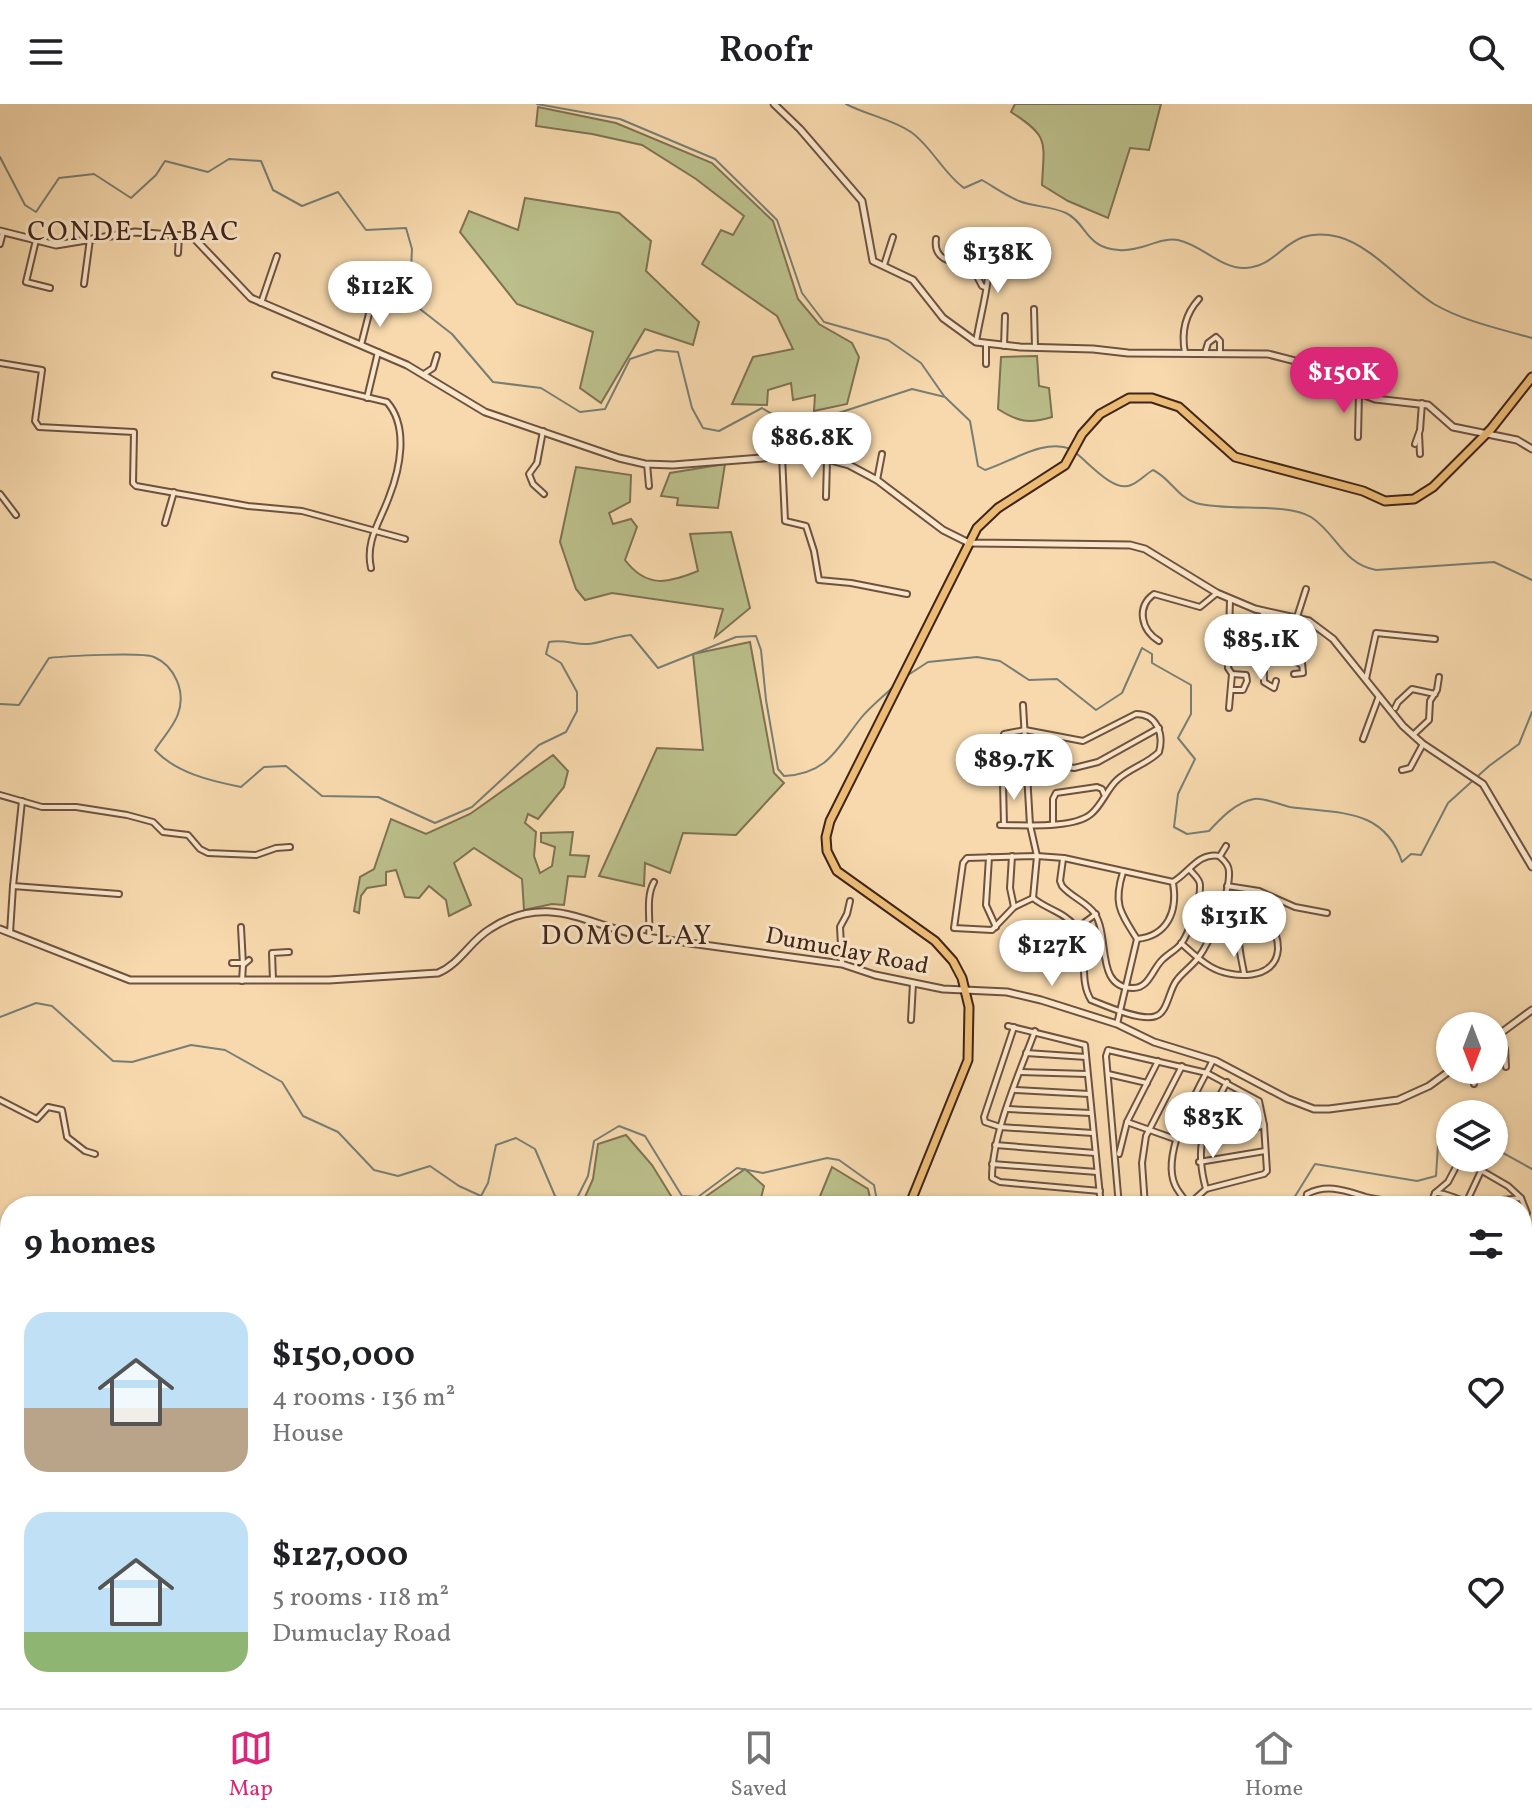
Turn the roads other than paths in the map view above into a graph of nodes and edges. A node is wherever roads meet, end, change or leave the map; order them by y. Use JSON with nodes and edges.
{"nodes":[{"id":1,"x":774,"y":104,"type":"edge"},
{"id":2,"x":2,"y":231,"type":"edge"},
{"id":3,"x":179,"y":235,"type":"junction"},
{"id":4,"x":893,"y":237,"type":"dead end"},
{"id":5,"x":90,"y":239,"type":"junction"},
{"id":6,"x":936,"y":239,"type":"dead end"},
{"id":7,"x":36,"y":240,"type":"junction"},
{"id":8,"x":0,"y":244,"type":"edge"},
{"id":9,"x":988,"y":248,"type":"dead end"},
{"id":10,"x":178,"y":253,"type":"dead end"},
{"id":11,"x":277,"y":256,"type":"dead end"},
{"id":12,"x":884,"y":265,"type":"junction"},
{"id":13,"x":84,"y":284,"type":"dead end"},
{"id":14,"x":985,"y":287,"type":"junction"},
{"id":15,"x":50,"y":288,"type":"dead end"},
{"id":16,"x":1199,"y":299,"type":"dead end"},
{"id":17,"x":261,"y":303,"type":"junction"},
{"id":18,"x":371,"y":306,"type":"dead end"},
{"id":19,"x":1034,"y":309,"type":"dead end"},
{"id":20,"x":1005,"y":316,"type":"dead end"},
{"id":21,"x":976,"y":342,"type":"junction"},
{"id":22,"x":986,"y":343,"type":"junction"},
{"id":23,"x":361,"y":345,"type":"junction"},
{"id":24,"x":1004,"y":346,"type":"junction"},
{"id":25,"x":1035,"y":347,"type":"junction"},
{"id":26,"x":378,"y":352,"type":"junction"},
{"id":27,"x":1185,"y":353,"type":"junction"},
{"id":28,"x":1205,"y":353,"type":"junction"},
{"id":29,"x":1220,"y":354,"type":"junction"},
{"id":30,"x":437,"y":355,"type":"dead end"},
{"id":31,"x":0,"y":363,"type":"edge"},
{"id":32,"x":986,"y":364,"type":"dead end"},
{"id":33,"x":424,"y":374,"type":"junction"},
{"id":34,"x":275,"y":375,"type":"dead end"},
{"id":35,"x":1532,"y":377,"type":"edge"},
{"id":36,"x":1359,"y":393,"type":"junction"},
{"id":37,"x":367,"y":398,"type":"junction"},
{"id":38,"x":1422,"y":403,"type":"junction"},
{"id":39,"x":543,"y":431,"type":"junction"},
{"id":40,"x":1419,"y":434,"type":"junction"},
{"id":41,"x":1486,"y":434,"type":"junction"},
{"id":42,"x":1358,"y":437,"type":"dead end"},
{"id":43,"x":1415,"y":444,"type":"dead end"},
{"id":44,"x":1532,"y":449,"type":"edge"},
{"id":45,"x":882,"y":454,"type":"dead end"},
{"id":46,"x":1420,"y":454,"type":"dead end"},
{"id":47,"x":782,"y":456,"type":"junction"},
{"id":48,"x":827,"y":459,"type":"junction"},
{"id":49,"x":647,"y":464,"type":"junction"},
{"id":50,"x":877,"y":480,"type":"junction"},
{"id":51,"x":649,"y":486,"type":"dead end"},
{"id":52,"x":174,"y":492,"type":"junction"},
{"id":53,"x":0,"y":494,"type":"edge"},
{"id":54,"x":544,"y":494,"type":"dead end"},
{"id":55,"x":826,"y":497,"type":"dead end"},
{"id":56,"x":16,"y":515,"type":"dead end"},
{"id":57,"x":165,"y":523,"type":"dead end"},
{"id":58,"x":373,"y":532,"type":"junction"},
{"id":59,"x":405,"y":539,"type":"dead end"},
{"id":60,"x":969,"y":543,"type":"junction"},
{"id":61,"x":371,"y":568,"type":"dead end"},
{"id":62,"x":1306,"y":589,"type":"dead end"},
{"id":63,"x":1217,"y":593,"type":"junction"},
{"id":64,"x":907,"y":594,"type":"dead end"},
{"id":65,"x":1230,"y":599,"type":"junction"},
{"id":66,"x":1263,"y":611,"type":"junction"},
{"id":67,"x":1297,"y":617,"type":"junction"},
{"id":68,"x":1435,"y":639,"type":"dead end"},
{"id":69,"x":1159,"y":641,"type":"dead end"},
{"id":70,"x":1281,"y":660,"type":"dead end"},
{"id":71,"x":1302,"y":665,"type":"junction"},
{"id":72,"x":1232,"y":674,"type":"junction"},
{"id":73,"x":1294,"y":674,"type":"dead end"},
{"id":74,"x":1439,"y":677,"type":"dead end"},
{"id":75,"x":1366,"y":679,"type":"junction"},
{"id":76,"x":1276,"y":681,"type":"dead end"},
{"id":77,"x":1231,"y":690,"type":"junction"},
{"id":78,"x":1435,"y":694,"type":"junction"},
{"id":79,"x":1379,"y":696,"type":"junction"},
{"id":80,"x":1023,"y":705,"type":"dead end"},
{"id":81,"x":1229,"y":708,"type":"dead end"},
{"id":82,"x":1395,"y":708,"type":"dead end"},
{"id":83,"x":1159,"y":728,"type":"junction"},
{"id":84,"x":1025,"y":730,"type":"junction"},
{"id":85,"x":1413,"y":735,"type":"junction"},
{"id":86,"x":1363,"y":739,"type":"dead end"},
{"id":87,"x":1423,"y":744,"type":"junction"},
{"id":88,"x":1026,"y":759,"type":"junction"},
{"id":89,"x":1402,"y":770,"type":"dead end"},
{"id":90,"x":1104,"y":794,"type":"junction"},
{"id":91,"x":0,"y":795,"type":"edge"},
{"id":92,"x":22,"y":801,"type":"junction"},
{"id":93,"x":1053,"y":823,"type":"junction"},
{"id":94,"x":1030,"y":825,"type":"junction"},
{"id":95,"x":1226,"y":846,"type":"dead end"},
{"id":96,"x":290,"y":847,"type":"dead end"},
{"id":97,"x":1012,"y":856,"type":"junction"},
{"id":98,"x":1037,"y":856,"type":"junction"},
{"id":99,"x":1220,"y":856,"type":"junction"},
{"id":100,"x":989,"y":857,"type":"junction"},
{"id":101,"x":1064,"y":858,"type":"junction"},
{"id":102,"x":1532,"y":867,"type":"edge"},
{"id":103,"x":1190,"y":870,"type":"junction"},
{"id":104,"x":1123,"y":872,"type":"junction"},
{"id":105,"x":654,"y":882,"type":"dead end"},
{"id":106,"x":1173,"y":882,"type":"junction"},
{"id":107,"x":13,"y":886,"type":"junction"},
{"id":108,"x":1227,"y":886,"type":"junction"},
{"id":109,"x":119,"y":894,"type":"dead end"},
{"id":110,"x":1033,"y":898,"type":"junction"},
{"id":111,"x":850,"y":901,"type":"dead end"},
{"id":112,"x":1014,"y":907,"type":"junction"},
{"id":113,"x":1327,"y":913,"type":"dead end"},
{"id":114,"x":1096,"y":914,"type":"junction"},
{"id":115,"x":241,"y":927,"type":"dead end"},
{"id":116,"x":996,"y":927,"type":"junction"},
{"id":117,"x":1077,"y":928,"type":"junction"},
{"id":118,"x":0,"y":929,"type":"edge"},
{"id":119,"x":10,"y":933,"type":"junction"},
{"id":120,"x":649,"y":938,"type":"junction"},
{"id":121,"x":1137,"y":939,"type":"junction"},
{"id":122,"x":1181,"y":943,"type":"junction"},
{"id":123,"x":289,"y":952,"type":"dead end"},
{"id":124,"x":1198,"y":958,"type":"junction"},
{"id":125,"x":249,"y":960,"type":"dead end"},
{"id":126,"x":232,"y":963,"type":"dead end"},
{"id":127,"x":242,"y":964,"type":"junction"},
{"id":128,"x":842,"y":964,"type":"junction"},
{"id":129,"x":1244,"y":973,"type":"junction"},
{"id":130,"x":273,"y":980,"type":"junction"},
{"id":131,"x":242,"y":981,"type":"junction"},
{"id":132,"x":913,"y":983,"type":"junction"},
{"id":133,"x":1125,"y":988,"type":"junction"},
{"id":134,"x":965,"y":990,"type":"junction"},
{"id":135,"x":1119,"y":1011,"type":"junction"},
{"id":136,"x":1532,"y":1012,"type":"edge"},
{"id":137,"x":911,"y":1020,"type":"dead end"},
{"id":138,"x":1117,"y":1024,"type":"junction"},
{"id":139,"x":1508,"y":1029,"type":"edge"},
{"id":140,"x":1035,"y":1031,"type":"junction"},
{"id":141,"x":1026,"y":1053,"type":"junction"},
{"id":142,"x":1086,"y":1057,"type":"junction"},
{"id":143,"x":1214,"y":1060,"type":"junction"},
{"id":144,"x":1158,"y":1061,"type":"junction"},
{"id":145,"x":1183,"y":1065,"type":"junction"},
{"id":146,"x":1020,"y":1072,"type":"junction"},
{"id":147,"x":1087,"y":1074,"type":"junction"},
{"id":148,"x":1108,"y":1074,"type":"junction"},
{"id":149,"x":1207,"y":1074,"type":"junction"},
{"id":150,"x":1436,"y":1081,"type":"edge"},
{"id":151,"x":1227,"y":1082,"type":"junction"},
{"id":152,"x":1147,"y":1083,"type":"junction"},
{"id":153,"x":1014,"y":1090,"type":"junction"},
{"id":154,"x":1089,"y":1094,"type":"junction"},
{"id":155,"x":0,"y":1100,"type":"edge"},
{"id":156,"x":1214,"y":1106,"type":"junction"},
{"id":157,"x":1008,"y":1109,"type":"junction"},
{"id":158,"x":1091,"y":1113,"type":"junction"},
{"id":159,"x":1127,"y":1122,"type":"junction"},
{"id":160,"x":1264,"y":1125,"type":"junction"},
{"id":161,"x":1000,"y":1127,"type":"junction"},
{"id":162,"x":1149,"y":1129,"type":"junction"},
{"id":163,"x":1206,"y":1130,"type":"junction"},
{"id":164,"x":1093,"y":1133,"type":"junction"},
{"id":165,"x":1240,"y":1135,"type":"junction"},
{"id":166,"x":1175,"y":1139,"type":"junction"},
{"id":167,"x":995,"y":1145,"type":"junction"},
{"id":168,"x":1265,"y":1151,"type":"junction"},
{"id":169,"x":1095,"y":1153,"type":"junction"},
{"id":170,"x":95,"y":1154,"type":"dead end"},
{"id":171,"x":1117,"y":1161,"type":"junction"},
{"id":172,"x":1199,"y":1162,"type":"junction"},
{"id":173,"x":992,"y":1164,"type":"junction"},
{"id":174,"x":1097,"y":1172,"type":"junction"},
{"id":175,"x":1454,"y":1172,"type":"edge"},
{"id":176,"x":1481,"y":1172,"type":"edge"},
{"id":177,"x":1483,"y":1172,"type":"edge"},
{"id":178,"x":1206,"y":1189,"type":"junction"},
{"id":179,"x":1100,"y":1191,"type":"junction"},
{"id":180,"x":1435,"y":1193,"type":"junction"},
{"id":181,"x":913,"y":1196,"type":"edge"},
{"id":182,"x":1100,"y":1196,"type":"edge"},
{"id":183,"x":1119,"y":1196,"type":"edge"},
{"id":184,"x":1144,"y":1196,"type":"edge"},
{"id":185,"x":1182,"y":1196,"type":"edge"},
{"id":186,"x":1198,"y":1196,"type":"edge"},
{"id":187,"x":1307,"y":1196,"type":"edge"},
{"id":188,"x":1365,"y":1196,"type":"edge"},
{"id":189,"x":1434,"y":1196,"type":"edge"},
{"id":190,"x":1449,"y":1196,"type":"edge"},
{"id":191,"x":1469,"y":1196,"type":"edge"},
{"id":192,"x":1519,"y":1196,"type":"edge"}],
"edges":[{"from":1,"to":12,"type":"street"},
{"from":2,"to":7,"type":"street"},
{"from":2,"to":8,"type":"street"},
{"from":3,"to":5,"type":"street"},
{"from":3,"to":10,"type":"street"},
{"from":3,"to":17,"type":"street"},
{"from":4,"to":12,"type":"street"},
{"from":5,"to":7,"type":"street"},
{"from":5,"to":13,"type":"street"},
{"from":6,"to":14,"type":"street"},
{"from":7,"to":15,"type":"street"},
{"from":9,"to":14,"type":"street"},
{"from":11,"to":17,"type":"street"},
{"from":12,"to":21,"type":"street"},
{"from":14,"to":21,"type":"street"},
{"from":16,"to":27,"type":"street"},
{"from":17,"to":23,"type":"street"},
{"from":18,"to":23,"type":"street"},
{"from":19,"to":25,"type":"street"},
{"from":20,"to":24,"type":"street"},
{"from":21,"to":22,"type":"street"},
{"from":22,"to":24,"type":"street"},
{"from":22,"to":32,"type":"street"},
{"from":23,"to":26,"type":"street"},
{"from":24,"to":25,"type":"street"},
{"from":25,"to":27,"type":"street"},
{"from":26,"to":33,"type":"street"},
{"from":26,"to":37,"type":"street"},
{"from":27,"to":28,"type":"street"},
{"from":28,"to":29,"type":"street"},
{"from":28,"to":29,"type":"street"},
{"from":29,"to":36,"type":"street"},
{"from":30,"to":33,"type":"street"},
{"from":31,"to":52,"type":"street"},
{"from":33,"to":39,"type":"street"},
{"from":34,"to":37,"type":"street"},
{"from":35,"to":41,"type":"main road"},
{"from":36,"to":38,"type":"street"},
{"from":36,"to":42,"type":"street"},
{"from":37,"to":58,"type":"street"},
{"from":38,"to":40,"type":"street"},
{"from":38,"to":41,"type":"street"},
{"from":39,"to":49,"type":"street"},
{"from":39,"to":54,"type":"street"},
{"from":40,"to":43,"type":"street"},
{"from":40,"to":46,"type":"street"},
{"from":41,"to":44,"type":"street"},
{"from":41,"to":60,"type":"main road"},
{"from":45,"to":50,"type":"street"},
{"from":47,"to":48,"type":"street"},
{"from":47,"to":49,"type":"street"},
{"from":47,"to":64,"type":"street"},
{"from":48,"to":50,"type":"street"},
{"from":48,"to":55,"type":"street"},
{"from":49,"to":51,"type":"street"},
{"from":50,"to":60,"type":"street"},
{"from":52,"to":57,"type":"street"},
{"from":52,"to":58,"type":"street"},
{"from":53,"to":56,"type":"street"},
{"from":58,"to":59,"type":"street"},
{"from":58,"to":61,"type":"street"},
{"from":60,"to":63,"type":"street"},
{"from":60,"to":134,"type":"main road"},
{"from":62,"to":67,"type":"street"},
{"from":63,"to":65,"type":"street"},
{"from":63,"to":69,"type":"street"},
{"from":65,"to":66,"type":"street"},
{"from":65,"to":72,"type":"street"},
{"from":66,"to":67,"type":"street"},
{"from":66,"to":76,"type":"street"},
{"from":67,"to":71,"type":"street"},
{"from":67,"to":75,"type":"street"},
{"from":68,"to":75,"type":"street"},
{"from":70,"to":71,"type":"street"},
{"from":71,"to":73,"type":"street"},
{"from":72,"to":77,"type":"street"},
{"from":72,"to":77,"type":"street"},
{"from":74,"to":78,"type":"street"},
{"from":75,"to":79,"type":"street"},
{"from":77,"to":81,"type":"street"},
{"from":78,"to":82,"type":"street"},
{"from":78,"to":85,"type":"street"},
{"from":79,"to":85,"type":"street"},
{"from":79,"to":86,"type":"street"},
{"from":80,"to":84,"type":"street"},
{"from":83,"to":84,"type":"street"},
{"from":83,"to":88,"type":"street"},
{"from":83,"to":90,"type":"street"},
{"from":84,"to":88,"type":"street"},
{"from":84,"to":94,"type":"street"},
{"from":85,"to":87,"type":"street"},
{"from":87,"to":89,"type":"street"},
{"from":87,"to":102,"type":"street"},
{"from":88,"to":94,"type":"street"},
{"from":90,"to":93,"type":"street"},
{"from":90,"to":93,"type":"street"},
{"from":91,"to":92,"type":"street"},
{"from":92,"to":96,"type":"street"},
{"from":92,"to":107,"type":"street"},
{"from":93,"to":94,"type":"street"},
{"from":94,"to":98,"type":"street"},
{"from":95,"to":99,"type":"street"},
{"from":97,"to":98,"type":"street"},
{"from":97,"to":100,"type":"street"},
{"from":97,"to":112,"type":"street"},
{"from":98,"to":101,"type":"street"},
{"from":98,"to":110,"type":"street"},
{"from":99,"to":103,"type":"street"},
{"from":99,"to":108,"type":"street"},
{"from":100,"to":116,"type":"street"},
{"from":100,"to":116,"type":"street"},
{"from":101,"to":104,"type":"street"},
{"from":101,"to":114,"type":"street"},
{"from":103,"to":106,"type":"street"},
{"from":103,"to":122,"type":"street"},
{"from":104,"to":106,"type":"street"},
{"from":104,"to":121,"type":"street"},
{"from":105,"to":120,"type":"street"},
{"from":106,"to":121,"type":"street"},
{"from":107,"to":109,"type":"street"},
{"from":107,"to":119,"type":"street"},
{"from":108,"to":113,"type":"street"},
{"from":108,"to":124,"type":"street"},
{"from":110,"to":112,"type":"street"},
{"from":110,"to":117,"type":"street"},
{"from":111,"to":128,"type":"street"},
{"from":112,"to":116,"type":"street"},
{"from":114,"to":117,"type":"street"},
{"from":114,"to":133,"type":"street"},
{"from":115,"to":127,"type":"street"},
{"from":117,"to":135,"type":"street"},
{"from":118,"to":119,"type":"street","name":"Dumuclay Road"},
{"from":119,"to":131,"type":"street","name":"Dumuclay Road"},
{"from":120,"to":128,"type":"street","name":"Dumuclay Road"},
{"from":120,"to":130,"type":"street","name":"Dumuclay Road"},
{"from":121,"to":133,"type":"street"},
{"from":122,"to":124,"type":"street"},
{"from":122,"to":133,"type":"street"},
{"from":123,"to":130,"type":"street"},
{"from":124,"to":129,"type":"street"},
{"from":124,"to":135,"type":"street"},
{"from":125,"to":127,"type":"street"},
{"from":126,"to":127,"type":"street"},
{"from":127,"to":131,"type":"street"},
{"from":128,"to":132,"type":"street","name":"Dumuclay Road"},
{"from":129,"to":129,"type":"street"},
{"from":130,"to":131,"type":"street","name":"Dumuclay Road"},
{"from":132,"to":134,"type":"street","name":"Dumuclay Road"},
{"from":132,"to":137,"type":"street"},
{"from":133,"to":135,"type":"street"},
{"from":134,"to":138,"type":"street","name":"Dumuclay Road"},
{"from":134,"to":181,"type":"main road"},
{"from":135,"to":138,"type":"street"},
{"from":136,"to":139,"type":"street"},
{"from":138,"to":143,"type":"street","name":"Dumuclay Road"},
{"from":140,"to":141,"type":"street"},
{"from":140,"to":142,"type":"street"},
{"from":140,"to":161,"type":"street"},
{"from":141,"to":142,"type":"street"},
{"from":141,"to":146,"type":"street"},
{"from":142,"to":147,"type":"street"},
{"from":143,"to":149,"type":"street"},
{"from":143,"to":150,"type":"street","name":"Dumuclay Road"},
{"from":144,"to":145,"type":"street"},
{"from":144,"to":148,"type":"street"},
{"from":144,"to":152,"type":"street"},
{"from":145,"to":149,"type":"street"},
{"from":145,"to":162,"type":"street"},
{"from":146,"to":147,"type":"street"},
{"from":146,"to":153,"type":"street"},
{"from":147,"to":154,"type":"street"},
{"from":148,"to":152,"type":"street"},
{"from":148,"to":171,"type":"street"},
{"from":149,"to":151,"type":"street"},
{"from":149,"to":166,"type":"street"},
{"from":151,"to":156,"type":"street"},
{"from":151,"to":160,"type":"street"},
{"from":152,"to":159,"type":"street"},
{"from":153,"to":154,"type":"street"},
{"from":153,"to":157,"type":"street"},
{"from":154,"to":158,"type":"street"},
{"from":155,"to":170,"type":"street"},
{"from":156,"to":163,"type":"street"},
{"from":156,"to":165,"type":"street"},
{"from":157,"to":158,"type":"street"},
{"from":157,"to":161,"type":"street"},
{"from":158,"to":164,"type":"street"},
{"from":159,"to":162,"type":"street"},
{"from":159,"to":171,"type":"street"},
{"from":160,"to":165,"type":"street"},
{"from":160,"to":168,"type":"street"},
{"from":161,"to":164,"type":"street"},
{"from":161,"to":167,"type":"street"},
{"from":162,"to":166,"type":"street"},
{"from":162,"to":184,"type":"street"},
{"from":163,"to":165,"type":"street"},
{"from":163,"to":172,"type":"street"},
{"from":164,"to":169,"type":"street"},
{"from":166,"to":185,"type":"street"},
{"from":167,"to":169,"type":"street"},
{"from":167,"to":173,"type":"street"},
{"from":168,"to":172,"type":"street"},
{"from":168,"to":178,"type":"street"},
{"from":169,"to":174,"type":"street"},
{"from":171,"to":183,"type":"street"},
{"from":172,"to":178,"type":"street"},
{"from":173,"to":174,"type":"street"},
{"from":173,"to":179,"type":"street"},
{"from":174,"to":179,"type":"street"},
{"from":175,"to":180,"type":"street"},
{"from":176,"to":191,"type":"street"},
{"from":177,"to":192,"type":"street"},
{"from":178,"to":186,"type":"street"},
{"from":179,"to":182,"type":"street"},
{"from":180,"to":189,"type":"street"},
{"from":180,"to":190,"type":"street"},
{"from":187,"to":188,"type":"street"}]}
